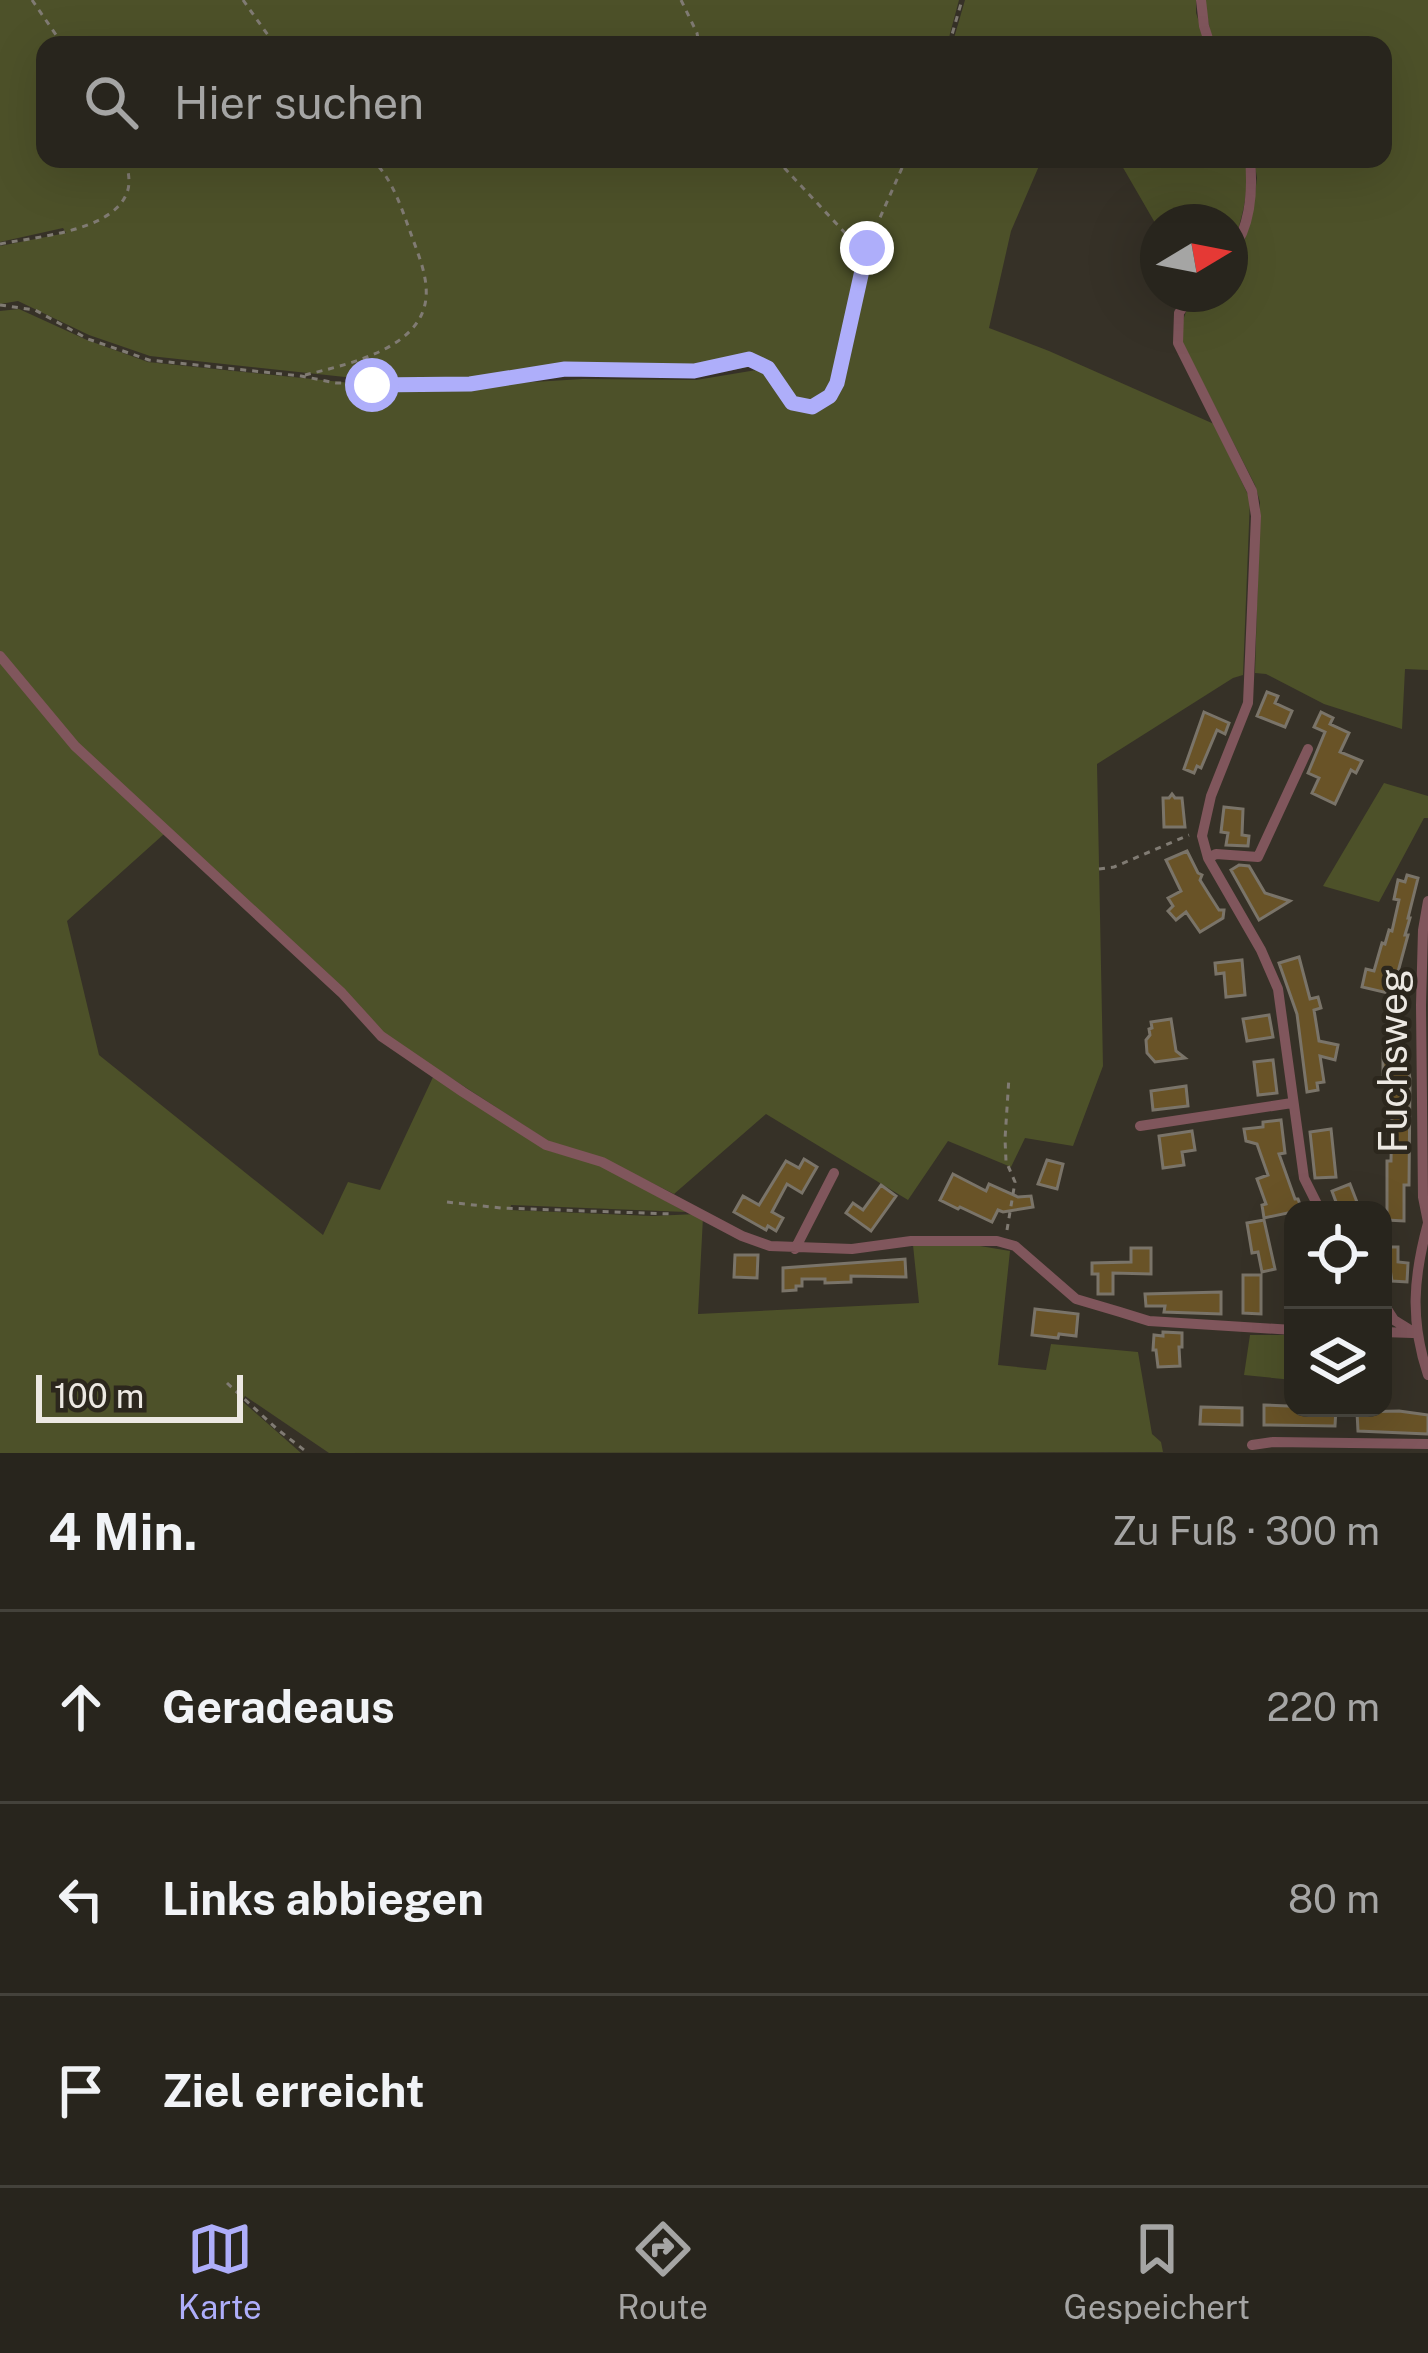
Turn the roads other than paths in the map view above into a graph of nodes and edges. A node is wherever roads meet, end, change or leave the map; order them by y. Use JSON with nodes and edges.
{"nodes":[{"id":1,"x":1201,"y":0,"type":"edge"},
{"id":2,"x":1207,"y":36,"type":"edge"},
{"id":3,"x":1250,"y":168,"type":"edge"},
{"id":4,"x":1248,"y":212,"type":"edge"},
{"id":5,"x":1181,"y":312,"type":"edge"},
{"id":6,"x":0,"y":656,"type":"edge"},
{"id":7,"x":1308,"y":749,"type":"dead end"},
{"id":8,"x":1208,"y":858,"type":"junction"},
{"id":9,"x":1428,"y":901,"type":"edge"},
{"id":10,"x":1292,"y":1103,"type":"junction"},
{"id":11,"x":1140,"y":1126,"type":"dead end"},
{"id":12,"x":833,"y":1173,"type":"dead end"},
{"id":13,"x":1315,"y":1201,"type":"edge"},
{"id":14,"x":1428,"y":1222,"type":"edge"},
{"id":15,"x":795,"y":1249,"type":"junction"},
{"id":16,"x":1387,"y":1309,"type":"edge"},
{"id":17,"x":1284,"y":1329,"type":"edge"},
{"id":18,"x":1392,"y":1332,"type":"edge"},
{"id":19,"x":1415,"y":1333,"type":"junction"},
{"id":20,"x":1428,"y":1375,"type":"edge"},
{"id":21,"x":1252,"y":1444,"type":"dead end"},
{"id":22,"x":1428,"y":1444,"type":"edge"}],
"edges":[{"from":1,"to":2,"type":"street"},
{"from":3,"to":4,"type":"street"},
{"from":5,"to":8,"type":"street"},
{"from":6,"to":15,"type":"street"},
{"from":7,"to":8,"type":"street"},
{"from":8,"to":10,"type":"street"},
{"from":9,"to":14,"type":"street","name":"Fuchsweg"},
{"from":10,"to":11,"type":"street"},
{"from":10,"to":13,"type":"street"},
{"from":12,"to":15,"type":"street"},
{"from":14,"to":19,"type":"street","name":"Fuchsweg"},
{"from":15,"to":17,"type":"street"},
{"from":16,"to":19,"type":"street"},
{"from":18,"to":19,"type":"street"},
{"from":19,"to":20,"type":"street"},
{"from":21,"to":22,"type":"street"}]}
